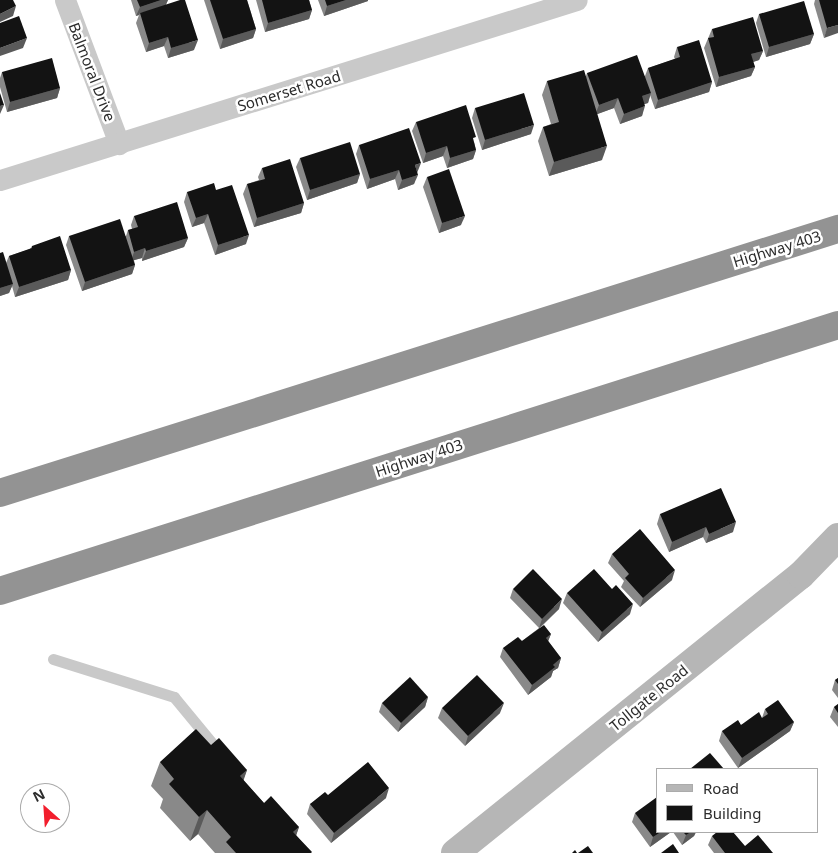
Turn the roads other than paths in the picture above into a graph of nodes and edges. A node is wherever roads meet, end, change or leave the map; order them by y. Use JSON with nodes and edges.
{"nodes":[{"id":1,"x":65,"y":0,"type":"edge"},
{"id":2,"x":577,"y":0,"type":"edge"},
{"id":3,"x":119,"y":144,"type":"junction"},
{"id":4,"x":0,"y":180,"type":"edge"},
{"id":5,"x":838,"y":229,"type":"edge"},
{"id":6,"x":838,"y":325,"type":"edge"},
{"id":7,"x":0,"y":493,"type":"edge"},
{"id":8,"x":838,"y":537,"type":"edge"},
{"id":9,"x":0,"y":591,"type":"edge"},
{"id":10,"x":53,"y":659,"type":"dead end"},
{"id":11,"x":230,"y":764,"type":"edge"},
{"id":12,"x":455,"y":853,"type":"edge"}],
"edges":[{"from":1,"to":3,"type":"street","name":"Balmoral Drive"},
{"from":2,"to":3,"type":"street","name":"Somerset Road"},
{"from":3,"to":4,"type":"street","name":"Somerset Road"},
{"from":5,"to":7,"type":"highway","name":"Highway 403"},
{"from":6,"to":9,"type":"highway","name":"Highway 403"},
{"from":8,"to":12,"type":"main road","name":"Tollgate Road"},
{"from":10,"to":11,"type":"lane"}]}
